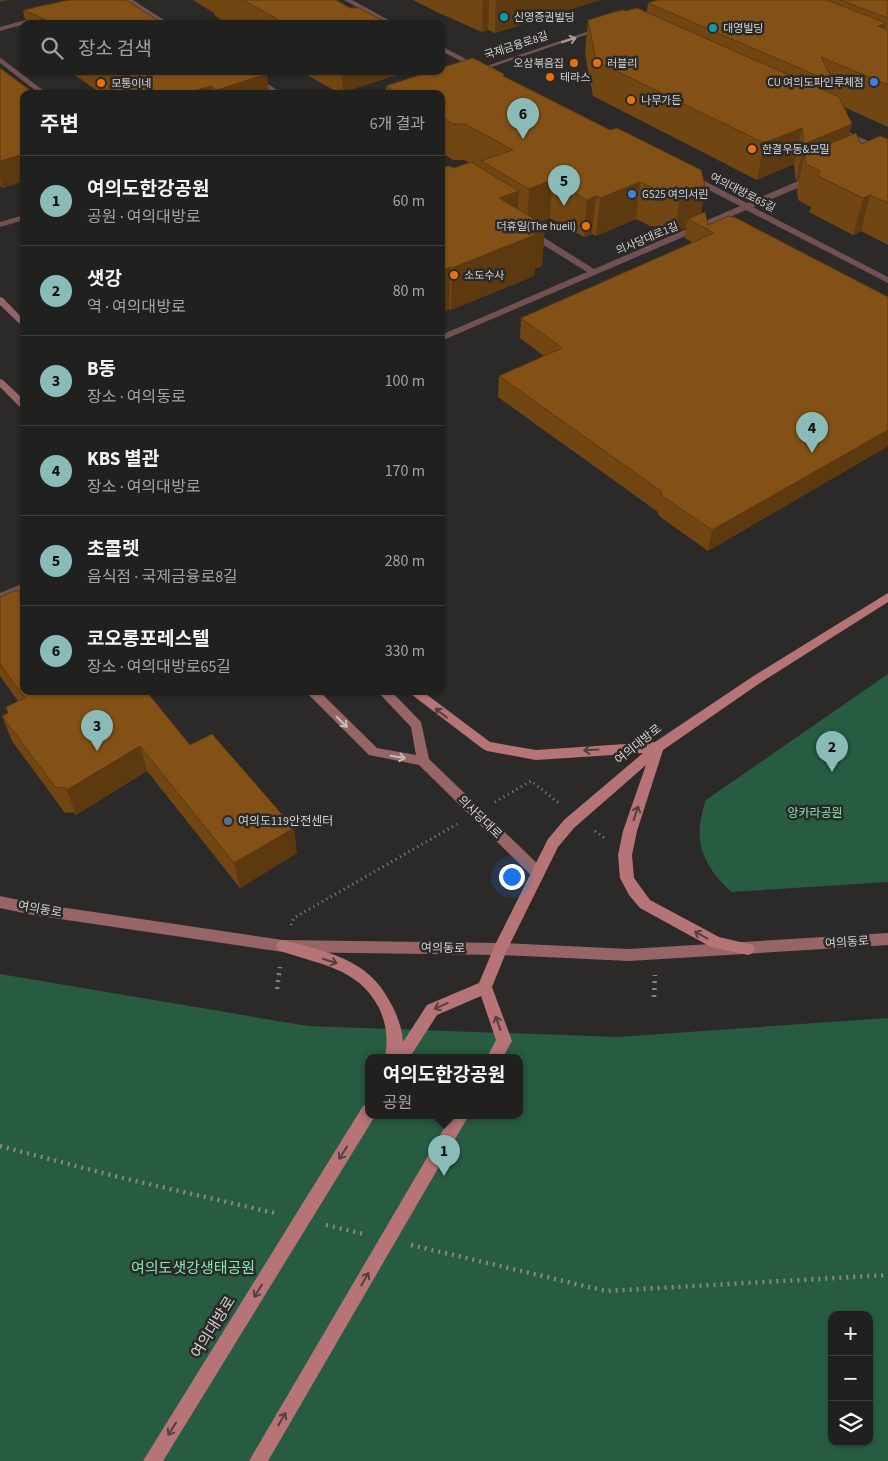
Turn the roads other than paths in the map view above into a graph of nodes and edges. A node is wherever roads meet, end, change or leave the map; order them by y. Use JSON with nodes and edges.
{"nodes":[{"id":1,"x":129,"y":0,"type":"edge"},
{"id":2,"x":347,"y":0,"type":"edge"},
{"id":3,"x":47,"y":17,"type":"edge"},
{"id":4,"x":35,"y":20,"type":"edge"},
{"id":5,"x":161,"y":20,"type":"edge"},
{"id":6,"x":385,"y":20,"type":"edge"},
{"id":7,"x":20,"y":24,"type":"edge"},
{"id":8,"x":609,"y":26,"type":"edge"},
{"id":9,"x":0,"y":29,"type":"edge"},
{"id":10,"x":445,"y":50,"type":"edge"},
{"id":11,"x":0,"y":60,"type":"edge"},
{"id":12,"x":481,"y":69,"type":"junction"},
{"id":13,"x":472,"y":72,"type":"edge"},
{"id":14,"x":490,"y":73,"type":"edge"},
{"id":15,"x":250,"y":75,"type":"edge"},
{"id":16,"x":40,"y":90,"type":"edge"},
{"id":17,"x":274,"y":90,"type":"edge"},
{"id":18,"x":834,"y":129,"type":"edge"},
{"id":19,"x":885,"y":150,"type":"edge"},
{"id":20,"x":871,"y":154,"type":"edge"},
{"id":21,"x":679,"y":171,"type":"edge"},
{"id":22,"x":818,"y":176,"type":"edge"},
{"id":23,"x":748,"y":207,"type":"junction"},
{"id":24,"x":20,"y":219,"type":"edge"},
{"id":25,"x":0,"y":225,"type":"edge"},
{"id":26,"x":522,"y":228,"type":"edge"},
{"id":27,"x":595,"y":272,"type":"junction"},
{"id":28,"x":888,"y":280,"type":"edge"},
{"id":29,"x":0,"y":300,"type":"edge"},
{"id":30,"x":20,"y":321,"type":"edge"},
{"id":31,"x":445,"y":336,"type":"edge"},
{"id":32,"x":0,"y":382,"type":"edge"},
{"id":33,"x":20,"y":402,"type":"edge"},
{"id":34,"x":20,"y":589,"type":"edge"},
{"id":35,"x":888,"y":597,"type":"edge"},
{"id":36,"x":0,"y":598,"type":"edge"},
{"id":37,"x":315,"y":695,"type":"edge"},
{"id":38,"x":387,"y":695,"type":"edge"},
{"id":39,"x":418,"y":695,"type":"edge"},
{"id":40,"x":658,"y":747,"type":"junction"},
{"id":41,"x":423,"y":761,"type":"junction"},
{"id":42,"x":538,"y":873,"type":"junction"},
{"id":43,"x":0,"y":902,"type":"edge"},
{"id":44,"x":888,"y":939,"type":"edge"},
{"id":45,"x":283,"y":946,"type":"junction"},
{"id":46,"x":500,"y":949,"type":"junction"},
{"id":47,"x":748,"y":949,"type":"junction"},
{"id":48,"x":485,"y":987,"type":"junction"},
{"id":49,"x":406,"y":1051,"type":"edge"},
{"id":50,"x":393,"y":1054,"type":"edge"},
{"id":51,"x":497,"y":1054,"type":"edge"},
{"id":52,"x":365,"y":1118,"type":"edge"},
{"id":53,"x":459,"y":1119,"type":"edge"},
{"id":54,"x":152,"y":1461,"type":"edge"},
{"id":55,"x":258,"y":1461,"type":"edge"}],
"edges":[{"from":1,"to":5,"type":"street"},
{"from":2,"to":6,"type":"street"},
{"from":3,"to":4,"type":"street"},
{"from":7,"to":9,"type":"street"},
{"from":12,"to":8,"type":"street","name":"국제금융로8길","one_way":true},
{"from":10,"to":12,"type":"street"},
{"from":11,"to":16,"type":"street"},
{"from":12,"to":13,"type":"street","name":"국제금융로8길"},
{"from":12,"to":14,"type":"street"},
{"from":15,"to":17,"type":"street"},
{"from":18,"to":19,"type":"street"},
{"from":19,"to":20,"type":"street"},
{"from":21,"to":23,"type":"street","name":"여의대방로65길"},
{"from":22,"to":23,"type":"street","name":"의사당대로1길"},
{"from":23,"to":27,"type":"street","name":"의사당대로1길"},
{"from":23,"to":28,"type":"street","name":"여의대방로65길"},
{"from":24,"to":25,"type":"street"},
{"from":26,"to":27,"type":"street"},
{"from":27,"to":31,"type":"street","name":"의사당대로1길"},
{"from":29,"to":30,"type":"main road"},
{"from":32,"to":33,"type":"main road"},
{"from":34,"to":36,"type":"street"},
{"from":35,"to":40,"type":"main road","name":"여의대방로"},
{"from":37,"to":41,"type":"main road","one_way":true},
{"from":38,"to":41,"type":"main road"},
{"from":40,"to":39,"type":"main road","one_way":true},
{"from":40,"to":42,"type":"main road","name":"여의대방로"},
{"from":47,"to":40,"type":"main road","one_way":true},
{"from":41,"to":42,"type":"main road","name":"의사당대로"},
{"from":42,"to":46,"type":"main road","name":"여의대방로"},
{"from":43,"to":45,"type":"main road","name":"여의동로"},
{"from":44,"to":47,"type":"main road","name":"여의동로"},
{"from":45,"to":46,"type":"main road","name":"여의동로"},
{"from":45,"to":50,"type":"main road","one_way":true},
{"from":46,"to":47,"type":"main road","name":"여의동로"},
{"from":46,"to":48,"type":"main road","name":"여의대방로"},
{"from":48,"to":49,"type":"main road","one_way":true},
{"from":51,"to":48,"type":"main road","one_way":true},
{"from":52,"to":54,"type":"main road","name":"여의대방로","one_way":true},
{"from":55,"to":53,"type":"main road","one_way":true}]}
